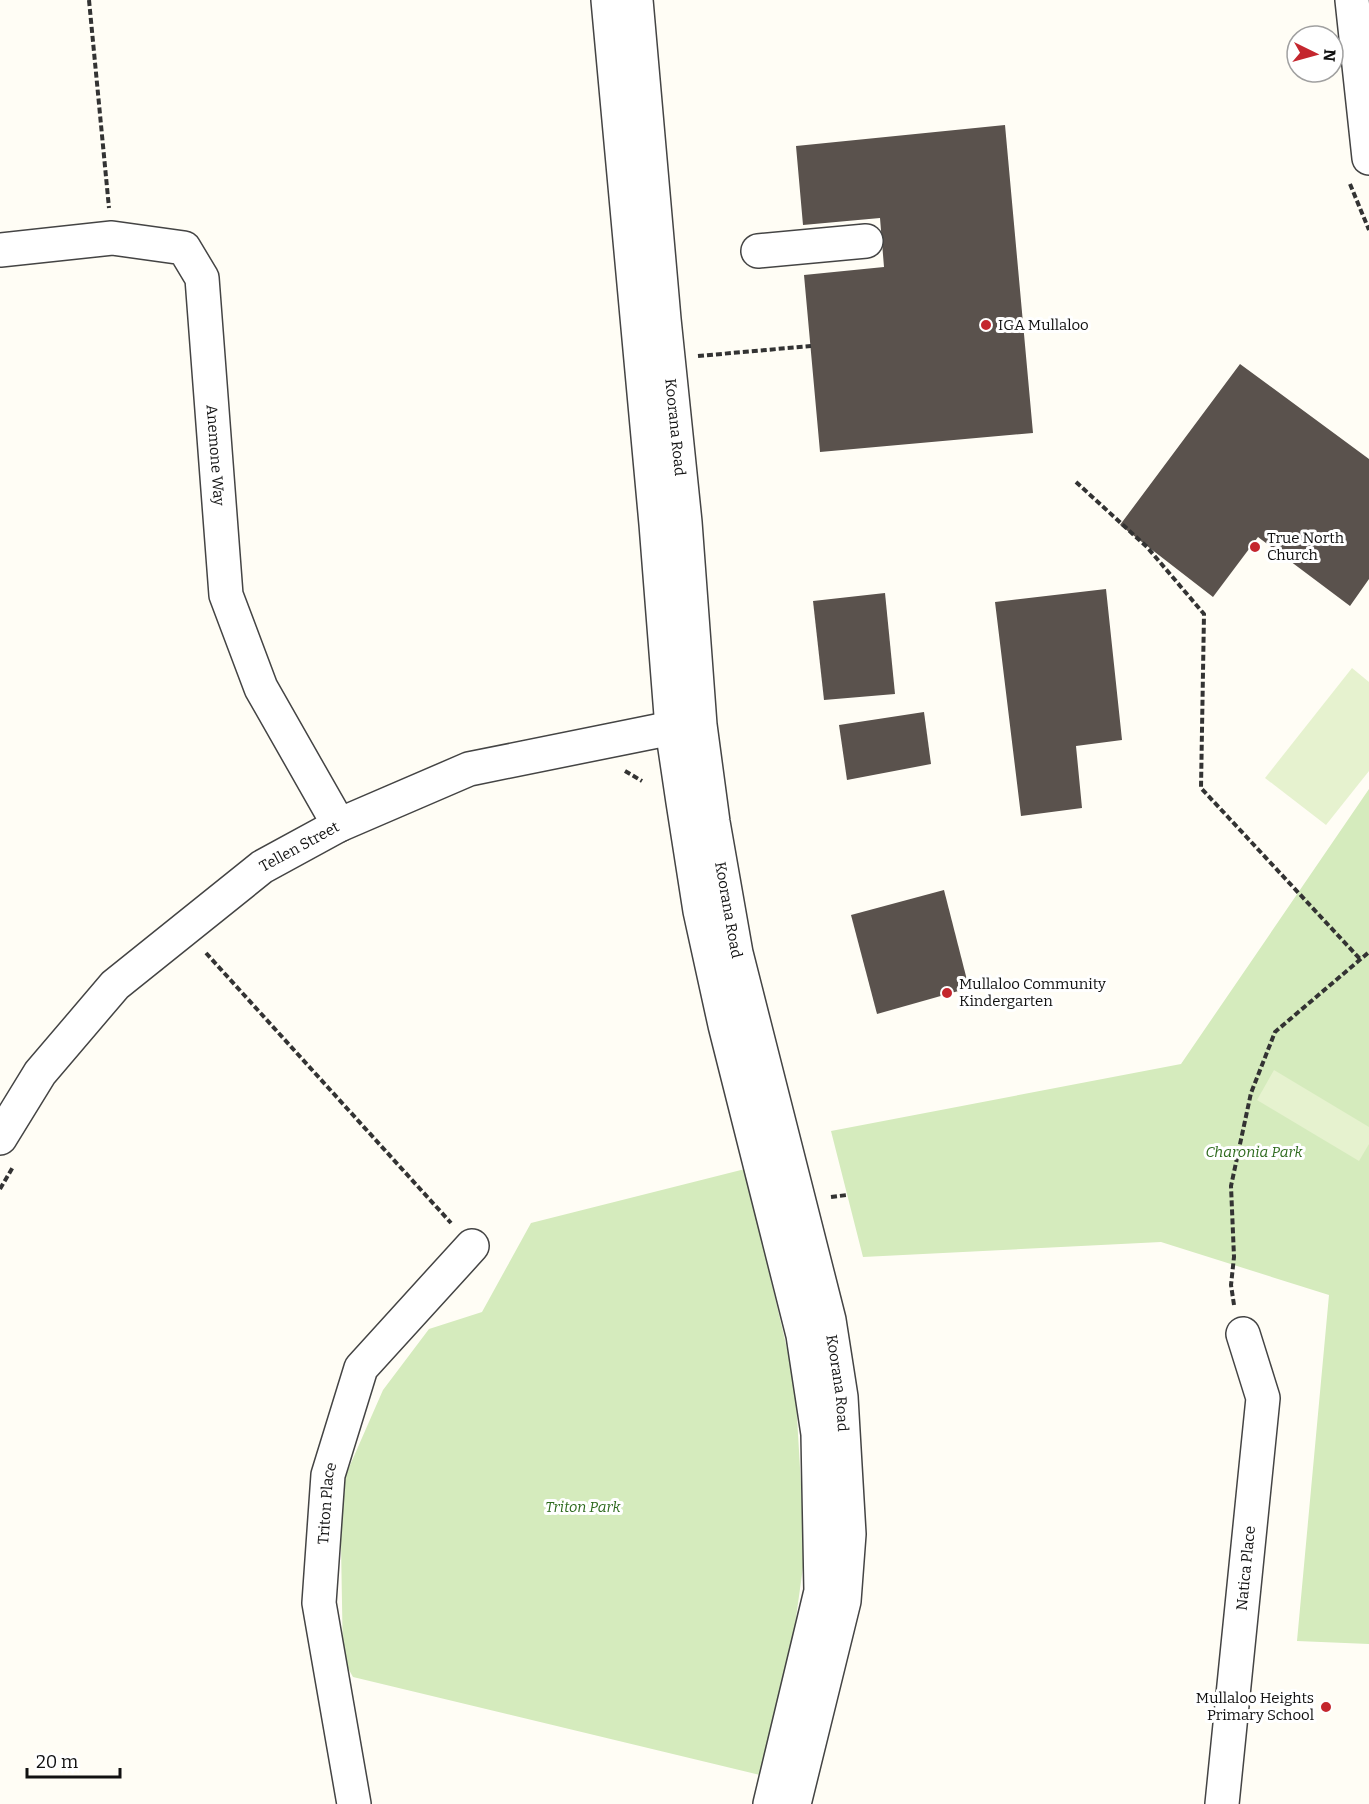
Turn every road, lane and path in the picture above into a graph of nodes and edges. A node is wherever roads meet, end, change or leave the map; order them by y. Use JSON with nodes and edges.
{"nodes":[{"id":1,"x":89,"y":0,"type":"edge"},
{"id":2,"x":608,"y":0,"type":"edge"},
{"id":3,"x":636,"y":0,"type":"edge"},
{"id":4,"x":1352,"y":0,"type":"edge"},
{"id":5,"x":1369,"y":158,"type":"edge"},
{"id":6,"x":112,"y":238,"type":"junction"},
{"id":7,"x":866,"y":241,"type":"dead end"},
{"id":8,"x":0,"y":250,"type":"edge"},
{"id":9,"x":758,"y":251,"type":"dead end"},
{"id":10,"x":811,"y":346,"type":"dead end"},
{"id":11,"x":694,"y":356,"type":"dead end"},
{"id":12,"x":1076,"y":482,"type":"dead end"},
{"id":13,"x":686,"y":726,"type":"junction"},
{"id":14,"x":622,"y":770,"type":"dead end"},
{"id":15,"x":642,"y":781,"type":"dead end"},
{"id":16,"x":339,"y":825,"type":"junction"},
{"id":17,"x":185,"y":931,"type":"junction"},
{"id":18,"x":1369,"y":952,"type":"edge"},
{"id":19,"x":1360,"y":959,"type":"junction"},
{"id":20,"x":9,"y":1148,"type":"edge"},
{"id":21,"x":0,"y":1189,"type":"edge"},
{"id":22,"x":848,"y":1195,"type":"dead end"},
{"id":23,"x":801,"y":1206,"type":"junction"},
{"id":24,"x":472,"y":1246,"type":"joint"},
{"id":25,"x":1243,"y":1334,"type":"joint"},
{"id":26,"x":354,"y":1804,"type":"edge"},
{"id":27,"x":770,"y":1804,"type":"edge"},
{"id":28,"x":795,"y":1804,"type":"edge"},
{"id":29,"x":1222,"y":1804,"type":"edge"}],
"edges":[{"from":1,"to":6,"type":"path"},
{"from":2,"to":13,"type":"street","name":"Koorana Road"},
{"from":3,"to":13,"type":"street","name":"Koorana Road"},
{"from":4,"to":5,"type":"street"},
{"from":6,"to":8,"type":"street","name":"Anemone Way"},
{"from":6,"to":16,"type":"street","name":"Anemone Way"},
{"from":7,"to":9,"type":"street"},
{"from":10,"to":11,"type":"path"},
{"from":12,"to":19,"type":"path"},
{"from":13,"to":16,"type":"street","name":"Tellen Street"},
{"from":13,"to":23,"type":"street","name":"Koorana Road"},
{"from":13,"to":27,"type":"street","name":"Koorana Road"},
{"from":14,"to":15,"type":"path"},
{"from":16,"to":17,"type":"street","name":"Tellen Street"},
{"from":17,"to":20,"type":"street","name":"Tellen Street"},
{"from":17,"to":24,"type":"path"},
{"from":18,"to":19,"type":"path"},
{"from":19,"to":25,"type":"path"},
{"from":20,"to":21,"type":"path"},
{"from":22,"to":23,"type":"path"},
{"from":23,"to":28,"type":"street","name":"Koorana Road"},
{"from":24,"to":26,"type":"street","name":"Triton Place"},
{"from":25,"to":29,"type":"street","name":"Natica Place"}]}
